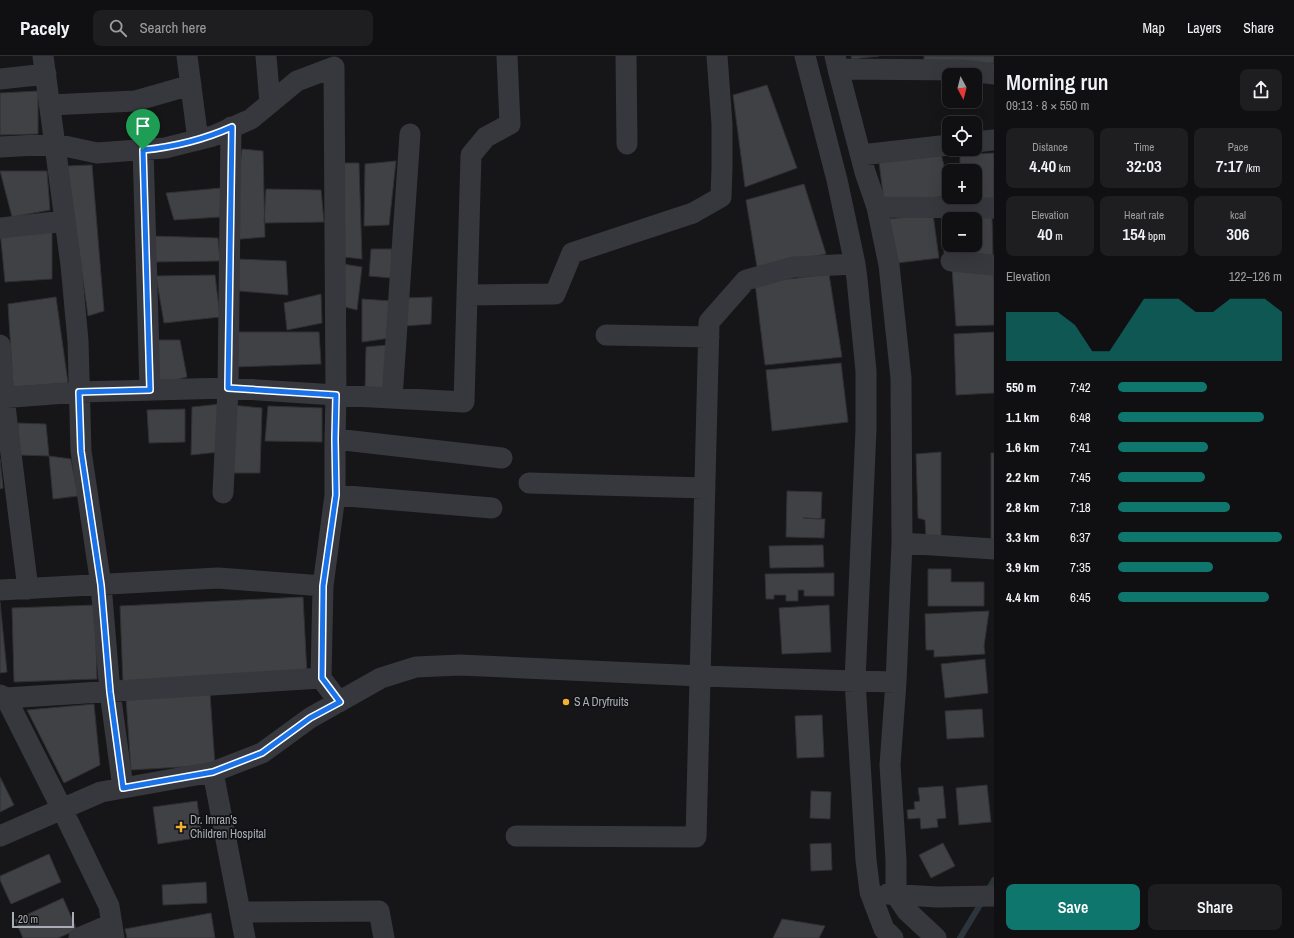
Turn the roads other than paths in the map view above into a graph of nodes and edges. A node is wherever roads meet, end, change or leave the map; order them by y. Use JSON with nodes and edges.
{"nodes":[{"id":1,"x":187,"y":56,"type":"edge"},
{"id":2,"x":266,"y":56,"type":"edge"},
{"id":3,"x":507,"y":56,"type":"edge"},
{"id":4,"x":626,"y":56,"type":"edge"},
{"id":5,"x":717,"y":56,"type":"edge"},
{"id":6,"x":805,"y":56,"type":"edge"},
{"id":7,"x":836,"y":62,"type":"edge"},
{"id":8,"x":921,"y":63,"type":"edge"},
{"id":9,"x":45,"y":65,"type":"edge"},
{"id":10,"x":994,"y":74,"type":"edge"},
{"id":11,"x":0,"y":79,"type":"edge"},
{"id":12,"x":191,"y":85,"type":"junction"},
{"id":13,"x":270,"y":103,"type":"junction"},
{"id":14,"x":50,"y":105,"type":"junction"},
{"id":15,"x":232,"y":127,"type":"junction"},
{"id":16,"x":410,"y":134,"type":"dead end"},
{"id":17,"x":198,"y":140,"type":"junction"},
{"id":18,"x":994,"y":140,"type":"edge"},
{"id":19,"x":982,"y":141,"type":"edge"},
{"id":20,"x":55,"y":144,"type":"junction"},
{"id":21,"x":627,"y":144,"type":"dead end"},
{"id":22,"x":942,"y":146,"type":"edge"},
{"id":23,"x":0,"y":147,"type":"edge"},
{"id":24,"x":143,"y":150,"type":"junction"},
{"id":25,"x":861,"y":154,"type":"junction"},
{"id":26,"x":877,"y":208,"type":"junction"},
{"id":27,"x":994,"y":208,"type":"edge"},
{"id":28,"x":65,"y":221,"type":"junction"},
{"id":29,"x":0,"y":228,"type":"edge"},
{"id":30,"x":951,"y":261,"type":"dead end"},
{"id":31,"x":855,"y":264,"type":"junction"},
{"id":32,"x":994,"y":265,"type":"edge"},
{"id":33,"x":467,"y":295,"type":"junction"},
{"id":34,"x":606,"y":335,"type":"dead end"},
{"id":35,"x":709,"y":337,"type":"junction"},
{"id":36,"x":0,"y":345,"type":"edge"},
{"id":37,"x":228,"y":388,"type":"junction"},
{"id":38,"x":150,"y":390,"type":"junction"},
{"id":39,"x":79,"y":392,"type":"junction"},
{"id":40,"x":336,"y":395,"type":"junction"},
{"id":41,"x":2,"y":398,"type":"edge"},
{"id":42,"x":392,"y":398,"type":"junction"},
{"id":43,"x":335,"y":439,"type":"junction"},
{"id":44,"x":502,"y":458,"type":"dead end"},
{"id":45,"x":529,"y":483,"type":"dead end"},
{"id":46,"x":705,"y":488,"type":"junction"},
{"id":47,"x":223,"y":493,"type":"dead end"},
{"id":48,"x":336,"y":495,"type":"junction"},
{"id":49,"x":492,"y":508,"type":"dead end"},
{"id":50,"x":902,"y":543,"type":"junction"},
{"id":51,"x":994,"y":549,"type":"edge"},
{"id":52,"x":101,"y":585,"type":"junction"},
{"id":53,"x":323,"y":586,"type":"junction"},
{"id":54,"x":28,"y":589,"type":"junction"},
{"id":55,"x":0,"y":590,"type":"edge"},
{"id":56,"x":700,"y":676,"type":"junction"},
{"id":57,"x":322,"y":678,"type":"junction"},
{"id":58,"x":855,"y":682,"type":"junction"},
{"id":59,"x":896,"y":682,"type":"junction"},
{"id":60,"x":110,"y":692,"type":"junction"},
{"id":61,"x":3,"y":697,"type":"edge"},
{"id":62,"x":340,"y":702,"type":"junction"},
{"id":63,"x":213,"y":772,"type":"junction"},
{"id":64,"x":123,"y":788,"type":"junction"},
{"id":65,"x":62,"y":809,"type":"junction"},
{"id":66,"x":0,"y":836,"type":"edge"},
{"id":67,"x":516,"y":836,"type":"dead end"},
{"id":68,"x":870,"y":892,"type":"junction"},
{"id":69,"x":994,"y":896,"type":"edge"},
{"id":70,"x":901,"y":903,"type":"junction"},
{"id":71,"x":240,"y":912,"type":"junction"},
{"id":72,"x":113,"y":931,"type":"edge"},
{"id":73,"x":888,"y":934,"type":"edge"},
{"id":74,"x":79,"y":938,"type":"edge"},
{"id":75,"x":245,"y":938,"type":"edge"},
{"id":76,"x":384,"y":938,"type":"edge"},
{"id":77,"x":936,"y":938,"type":"edge"}],
"edges":[{"from":1,"to":12,"type":"street"},
{"from":2,"to":13,"type":"street"},
{"from":3,"to":33,"type":"street"},
{"from":4,"to":21,"type":"street"},
{"from":5,"to":33,"type":"street"},
{"from":6,"to":31,"type":"street"},
{"from":7,"to":8,"type":"street"},
{"from":7,"to":25,"type":"street"},
{"from":8,"to":10,"type":"street"},
{"from":9,"to":11,"type":"street"},
{"from":9,"to":14,"type":"street"},
{"from":12,"to":14,"type":"street"},
{"from":12,"to":17,"type":"street"},
{"from":13,"to":15,"type":"street"},
{"from":13,"to":40,"type":"street"},
{"from":14,"to":20,"type":"street"},
{"from":15,"to":17,"type":"street"},
{"from":15,"to":37,"type":"street"},
{"from":16,"to":42,"type":"street"},
{"from":17,"to":24,"type":"street"},
{"from":18,"to":19,"type":"street"},
{"from":20,"to":23,"type":"street"},
{"from":20,"to":24,"type":"street"},
{"from":20,"to":28,"type":"street"},
{"from":22,"to":25,"type":"street"},
{"from":24,"to":38,"type":"street"},
{"from":25,"to":26,"type":"street"},
{"from":26,"to":27,"type":"street"},
{"from":26,"to":50,"type":"street"},
{"from":28,"to":29,"type":"street"},
{"from":28,"to":39,"type":"street"},
{"from":30,"to":32,"type":"street"},
{"from":31,"to":35,"type":"street"},
{"from":31,"to":58,"type":"street"},
{"from":33,"to":42,"type":"street"},
{"from":34,"to":35,"type":"street"},
{"from":35,"to":46,"type":"street"},
{"from":36,"to":41,"type":"street"},
{"from":37,"to":38,"type":"street"},
{"from":37,"to":40,"type":"street"},
{"from":37,"to":47,"type":"street"},
{"from":38,"to":39,"type":"street"},
{"from":39,"to":41,"type":"street"},
{"from":39,"to":52,"type":"street"},
{"from":40,"to":42,"type":"street"},
{"from":40,"to":43,"type":"street"},
{"from":41,"to":54,"type":"street"},
{"from":43,"to":44,"type":"street"},
{"from":43,"to":48,"type":"street"},
{"from":45,"to":46,"type":"street"},
{"from":46,"to":56,"type":"street"},
{"from":48,"to":49,"type":"street"},
{"from":48,"to":53,"type":"street"},
{"from":50,"to":51,"type":"street"},
{"from":50,"to":59,"type":"street"},
{"from":52,"to":53,"type":"street"},
{"from":52,"to":54,"type":"street"},
{"from":52,"to":60,"type":"street"},
{"from":53,"to":57,"type":"street"},
{"from":54,"to":55,"type":"street"},
{"from":56,"to":58,"type":"street"},
{"from":56,"to":62,"type":"street"},
{"from":56,"to":67,"type":"street"},
{"from":57,"to":60,"type":"street"},
{"from":57,"to":62,"type":"street"},
{"from":58,"to":59,"type":"street"},
{"from":58,"to":68,"type":"street"},
{"from":59,"to":70,"type":"street"},
{"from":60,"to":61,"type":"street"},
{"from":60,"to":64,"type":"street"},
{"from":61,"to":65,"type":"street"},
{"from":62,"to":63,"type":"street"},
{"from":63,"to":64,"type":"street"},
{"from":63,"to":71,"type":"street"},
{"from":64,"to":65,"type":"street"},
{"from":65,"to":66,"type":"street"},
{"from":65,"to":72,"type":"street"},
{"from":68,"to":70,"type":"street"},
{"from":68,"to":73,"type":"street"},
{"from":69,"to":70,"type":"street"},
{"from":70,"to":77,"type":"street"},
{"from":71,"to":75,"type":"street"},
{"from":71,"to":76,"type":"street"},
{"from":72,"to":74,"type":"street"}]}
